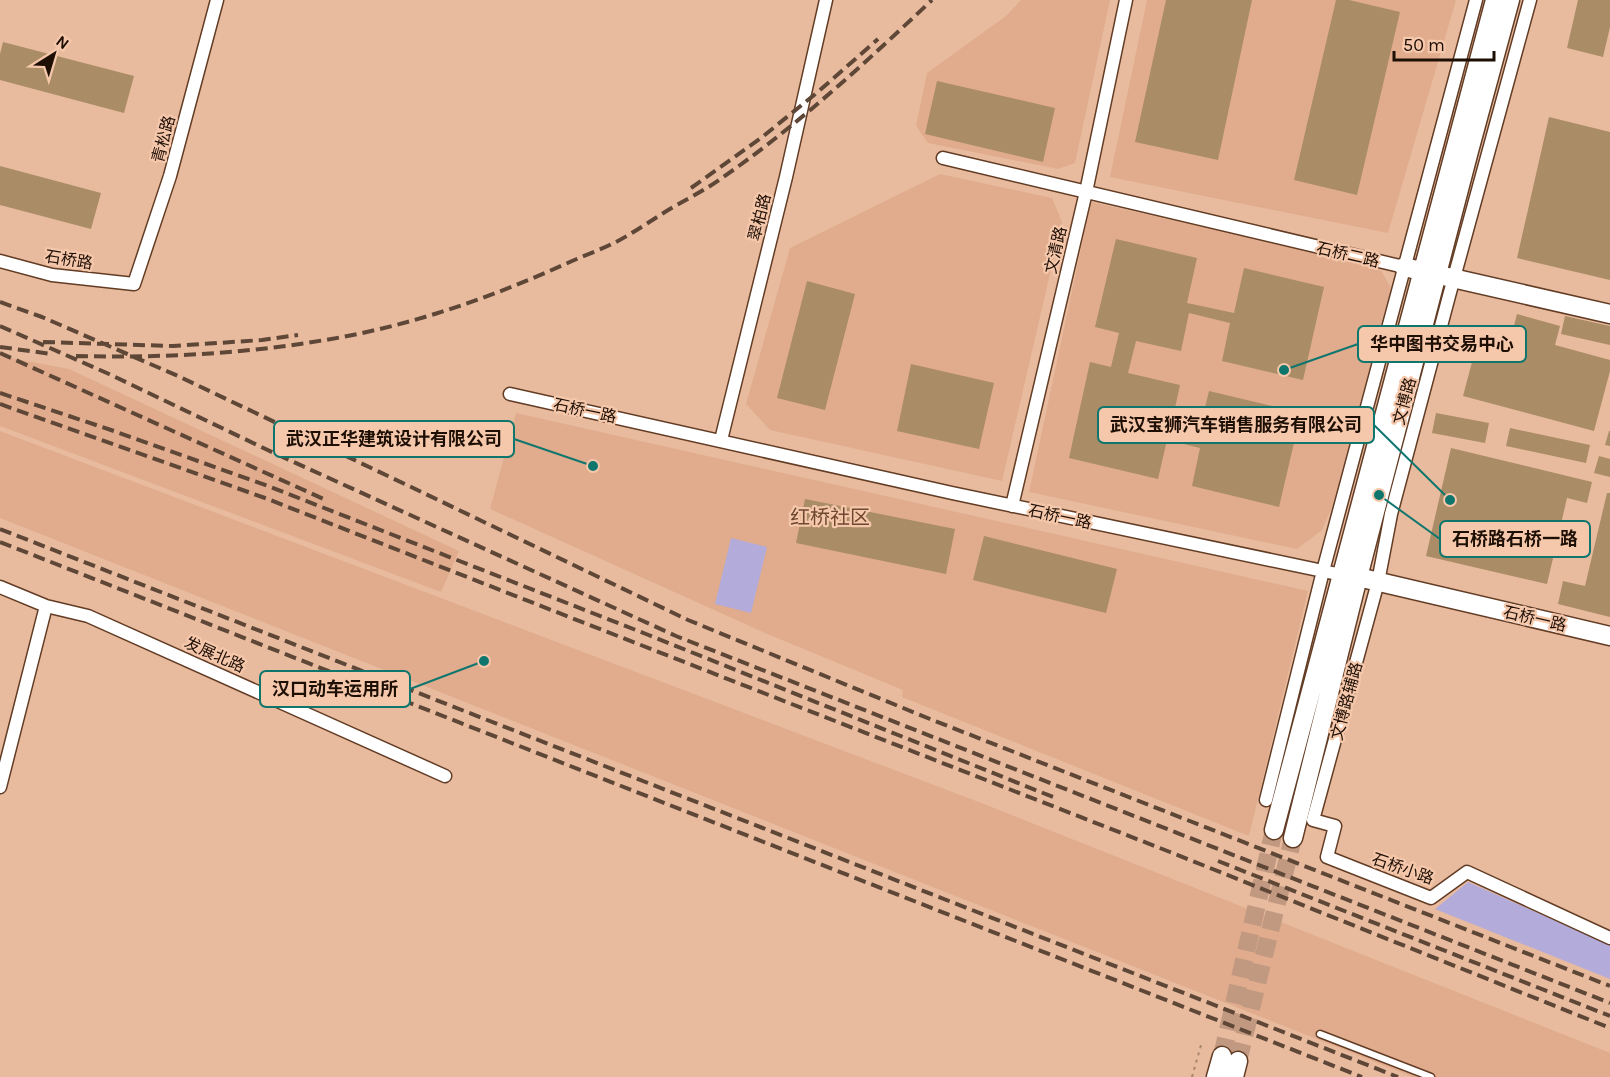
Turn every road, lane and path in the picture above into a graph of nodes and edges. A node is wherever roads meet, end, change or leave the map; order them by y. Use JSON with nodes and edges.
{"nodes":[{"id":1,"x":218,"y":0,"type":"edge"},
{"id":2,"x":826,"y":0,"type":"edge"},
{"id":3,"x":1126,"y":0,"type":"edge"},
{"id":4,"x":1476,"y":0,"type":"edge"},
{"id":5,"x":1495,"y":0,"type":"edge"},
{"id":6,"x":1510,"y":0,"type":"edge"},
{"id":7,"x":1530,"y":0,"type":"edge"},
{"id":8,"x":943,"y":158,"type":"dead end"},
{"id":9,"x":1086,"y":192,"type":"junction"},
{"id":10,"x":0,"y":261,"type":"edge"},
{"id":11,"x":1429,"y":273,"type":"junction"},
{"id":12,"x":134,"y":284,"type":"joint"},
{"id":13,"x":1610,"y":314,"type":"edge"},
{"id":14,"x":510,"y":394,"type":"dead end"},
{"id":15,"x":720,"y":440,"type":"junction"},
{"id":16,"x":1011,"y":506,"type":"junction"},
{"id":17,"x":1323,"y":571,"type":"junction"},
{"id":18,"x":1350,"y":576,"type":"junction"},
{"id":19,"x":1378,"y":582,"type":"junction"},
{"id":20,"x":0,"y":588,"type":"edge"},
{"id":21,"x":46,"y":606,"type":"junction"},
{"id":22,"x":1610,"y":636,"type":"edge"},
{"id":23,"x":445,"y":776,"type":"dead end"},
{"id":24,"x":0,"y":787,"type":"edge"},
{"id":25,"x":1266,"y":800,"type":"dead end"},
{"id":26,"x":1313,"y":820,"type":"joint"},
{"id":27,"x":1274,"y":830,"type":"tunnel mouth"},
{"id":28,"x":1293,"y":838,"type":"tunnel mouth"},
{"id":29,"x":1610,"y":938,"type":"edge"},
{"id":30,"x":1320,"y":1034,"type":"dead end"},
{"id":31,"x":1201,"y":1045,"type":"dead end"},
{"id":32,"x":1232,"y":1065,"type":"tunnel mouth"},
{"id":33,"x":1192,"y":1077,"type":"edge"},
{"id":34,"x":1216,"y":1077,"type":"edge"},
{"id":35,"x":1431,"y":1077,"type":"edge"}],
"edges":[{"from":1,"to":12,"type":"street","name":"青松路"},
{"from":2,"to":15,"type":"street","name":"翠柏路"},
{"from":3,"to":9,"type":"street","name":"文清路"},
{"from":4,"to":11,"type":"street"},
{"from":5,"to":11,"type":"main road","name":"文博路"},
{"from":6,"to":11,"type":"main road","name":"文博路"},
{"from":7,"to":11,"type":"street"},
{"from":8,"to":9,"type":"street","name":"石桥二路"},
{"from":9,"to":11,"type":"street","name":"石桥二路"},
{"from":9,"to":16,"type":"street","name":"文清路"},
{"from":10,"to":12,"type":"street","name":"石桥路"},
{"from":11,"to":13,"type":"main road","name":"石桥二路"},
{"from":11,"to":17,"type":"street"},
{"from":11,"to":18,"type":"main road","name":"文博路"},
{"from":11,"to":19,"type":"street","name":"文博路辅路"},
{"from":14,"to":15,"type":"street","name":"石桥一路"},
{"from":15,"to":16,"type":"street","name":"石桥一路"},
{"from":16,"to":17,"type":"street","name":"石桥一路"},
{"from":17,"to":18,"type":"street","name":"石桥一路"},
{"from":17,"to":25,"type":"street"},
{"from":18,"to":19,"type":"main road","name":"石桥一路"},
{"from":18,"to":27,"type":"main road"},
{"from":18,"to":28,"type":"main road","name":"文博路"},
{"from":19,"to":22,"type":"main road","name":"石桥一路"},
{"from":19,"to":26,"type":"street","name":"文博路辅路"},
{"from":20,"to":21,"type":"street","name":"发展北路"},
{"from":21,"to":23,"type":"street","name":"发展北路"},
{"from":21,"to":24,"type":"street"},
{"from":26,"to":29,"type":"street","name":"石桥小路"},
{"from":30,"to":35,"type":"lane"},
{"from":31,"to":33,"type":"path"},
{"from":32,"to":34,"type":"main road"}]}
